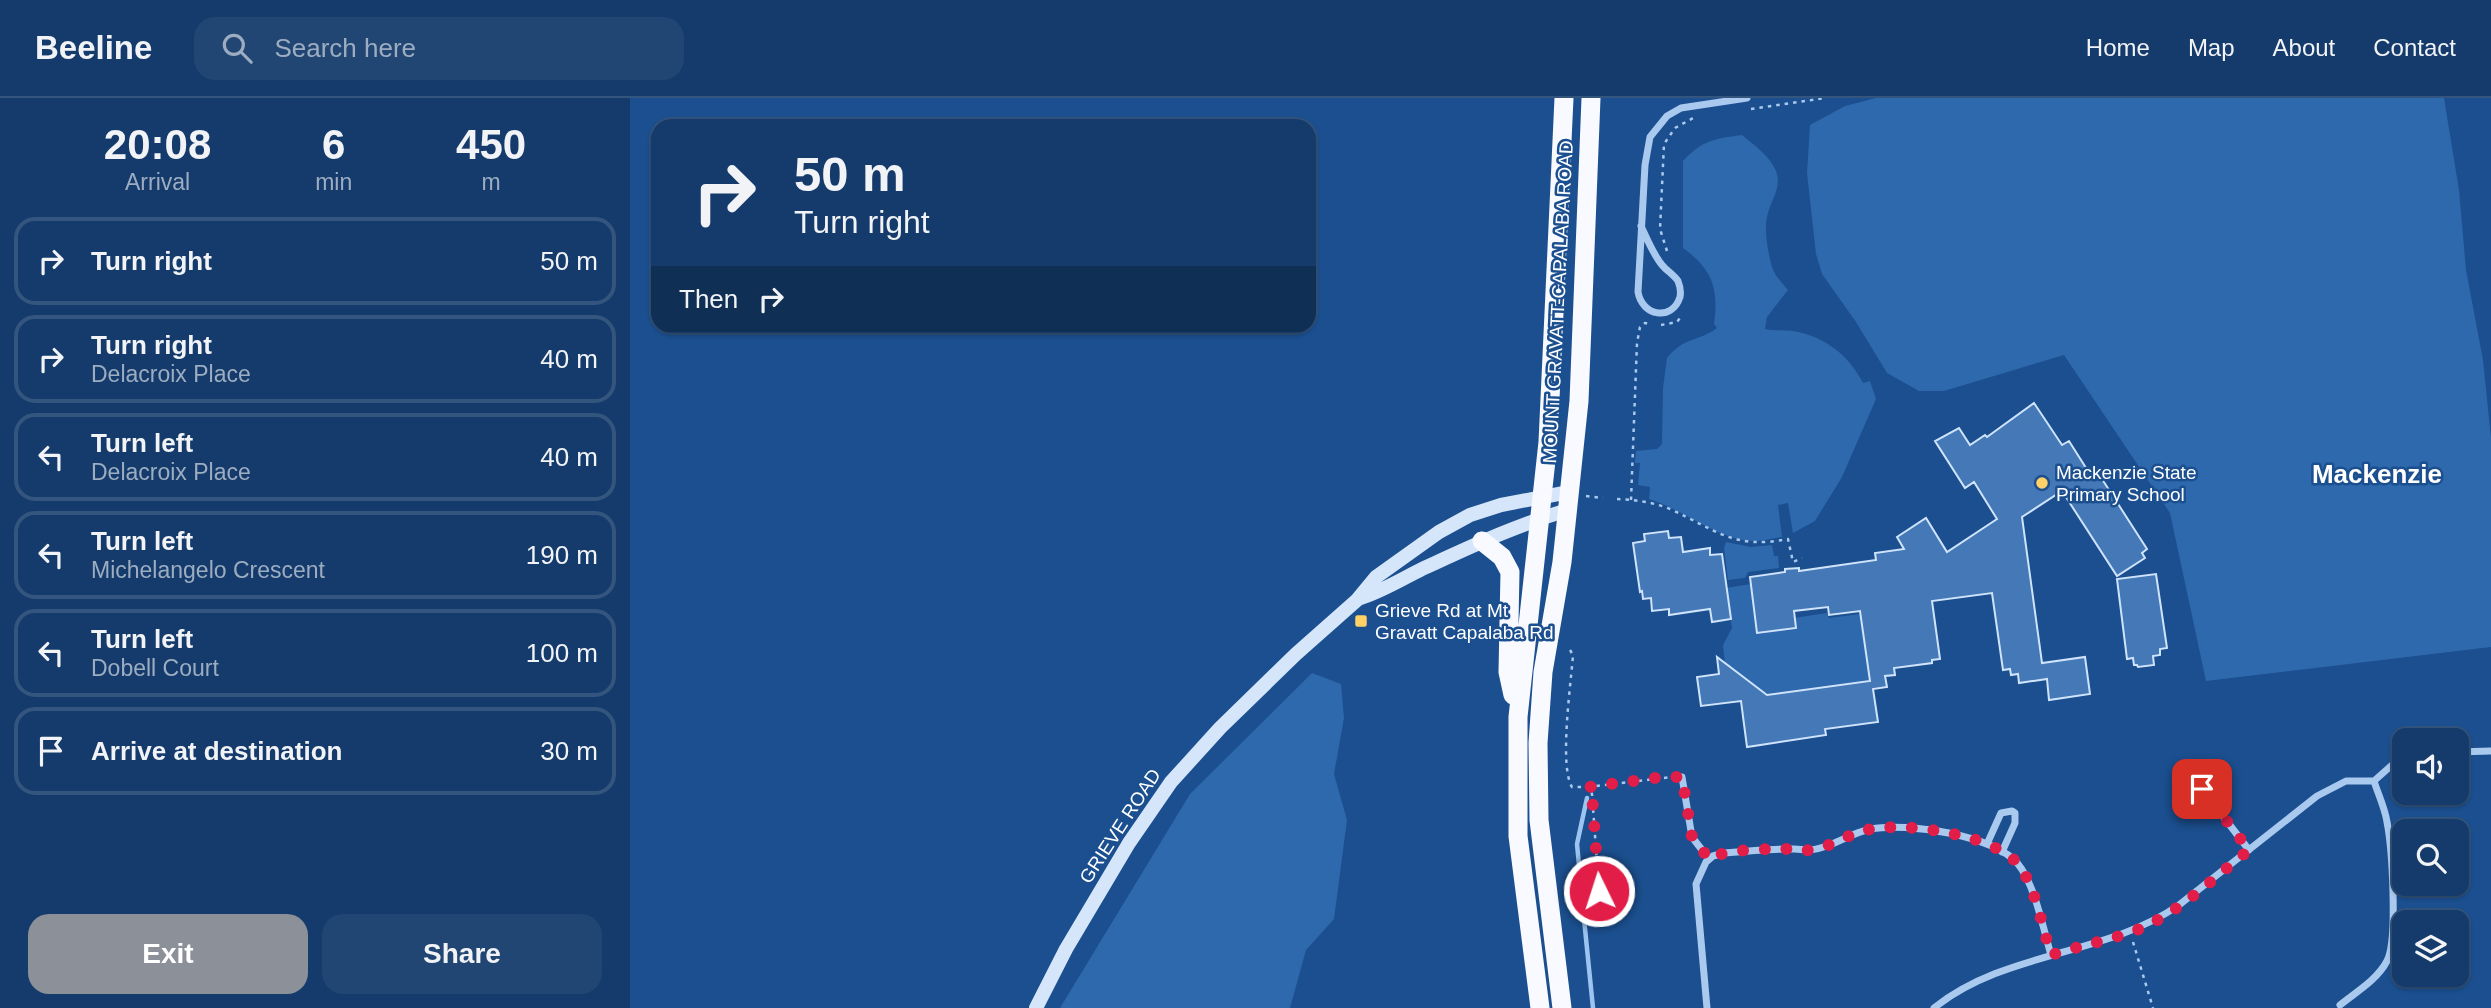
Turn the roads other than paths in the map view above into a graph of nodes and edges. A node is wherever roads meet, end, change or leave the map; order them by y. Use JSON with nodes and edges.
{"nodes":[{"id":1,"x":1564,"y":98,"type":"edge"},
{"id":2,"x":1591,"y":98,"type":"edge"},
{"id":3,"x":1747,"y":98,"type":"edge"},
{"id":4,"x":1641,"y":226,"type":"junction"},
{"id":5,"x":1542,"y":496,"type":"junction"},
{"id":6,"x":1574,"y":499,"type":"junction"},
{"id":7,"x":1540,"y":518,"type":"junction"},
{"id":8,"x":1482,"y":541,"type":"junction"},
{"id":9,"x":1357,"y":600,"type":"junction"},
{"id":10,"x":1518,"y":717,"type":"junction"},
{"id":11,"x":2491,"y":751,"type":"edge"},
{"id":12,"x":2469,"y":752,"type":"edge"},
{"id":13,"x":2392,"y":765,"type":"edge"},
{"id":14,"x":1682,"y":777,"type":"road end"},
{"id":15,"x":2374,"y":780,"type":"junction"},
{"id":16,"x":2202,"y":789,"type":"dead end"},
{"id":17,"x":1987,"y":844,"type":"junction"},
{"id":18,"x":2249,"y":850,"type":"junction"},
{"id":19,"x":2002,"y":852,"type":"junction"},
{"id":20,"x":1709,"y":859,"type":"junction"},
{"id":21,"x":2051,"y":955,"type":"junction"},
{"id":22,"x":2340,"y":1005,"type":"dead end"},
{"id":23,"x":1035,"y":1008,"type":"edge"},
{"id":24,"x":1540,"y":1008,"type":"edge"},
{"id":25,"x":1562,"y":1008,"type":"edge"},
{"id":26,"x":1707,"y":1008,"type":"edge"},
{"id":27,"x":1934,"y":1008,"type":"edge"}],
"edges":[{"from":1,"to":5,"type":"highway","name":"MOUNT GRAVATT-CAPALABA ROAD"},
{"from":2,"to":6,"type":"highway","name":"MOUNT GRAVATT-CAPALABA ROAD"},
{"from":3,"to":4,"type":"street"},
{"from":4,"to":4,"type":"street"},
{"from":5,"to":6,"type":"main road","name":"GRIEVE ROAD"},
{"from":5,"to":7,"type":"highway","name":"MOUNT GRAVATT-CAPALABA ROAD"},
{"from":5,"to":9,"type":"main road","name":"GRIEVE ROAD"},
{"from":6,"to":7,"type":"main road","name":"GRIEVE ROAD"},
{"from":6,"to":25,"type":"highway","name":"MOUNT GRAVATT-CAPALABA ROAD"},
{"from":7,"to":8,"type":"main road","name":"GRIEVE ROAD"},
{"from":7,"to":10,"type":"highway","name":"MOUNT GRAVATT-CAPALABA ROAD"},
{"from":8,"to":9,"type":"main road","name":"GRIEVE ROAD"},
{"from":8,"to":10,"type":"highway"},
{"from":9,"to":23,"type":"main road","name":"GRIEVE ROAD"},
{"from":10,"to":24,"type":"highway","name":"MOUNT GRAVATT-CAPALABA ROAD"},
{"from":11,"to":12,"type":"street"},
{"from":13,"to":15,"type":"street"},
{"from":14,"to":20,"type":"street"},
{"from":15,"to":18,"type":"street"},
{"from":15,"to":22,"type":"street"},
{"from":16,"to":18,"type":"street"},
{"from":17,"to":19,"type":"street"},
{"from":17,"to":19,"type":"street"},
{"from":17,"to":20,"type":"street"},
{"from":18,"to":21,"type":"street"},
{"from":19,"to":21,"type":"street"},
{"from":20,"to":26,"type":"street"},
{"from":21,"to":27,"type":"street"}]}
